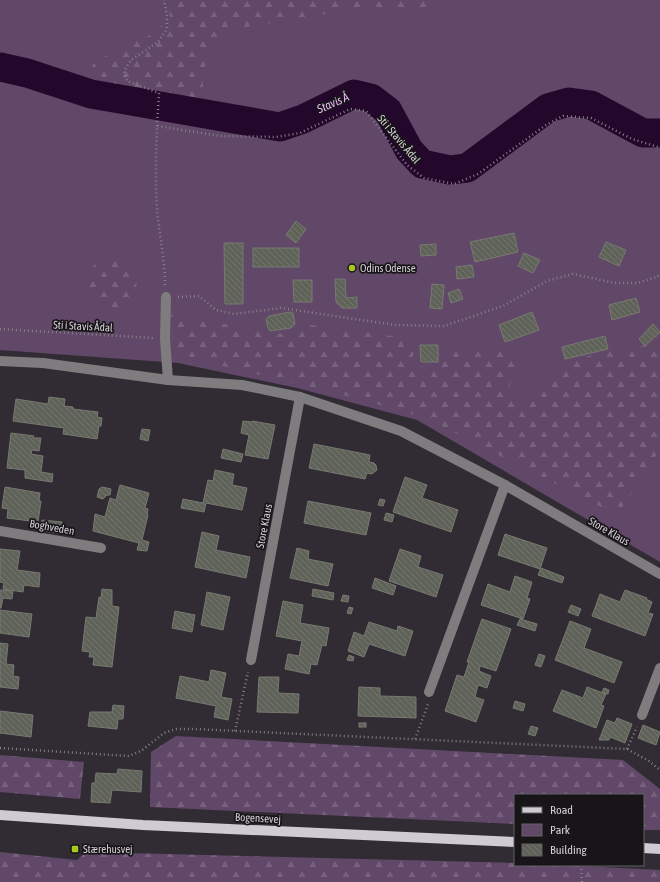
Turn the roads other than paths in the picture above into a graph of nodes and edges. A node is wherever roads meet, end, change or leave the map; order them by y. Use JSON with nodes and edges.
{"nodes":[{"id":1,"x":166,"y":297,"type":"road end"},
{"id":2,"x":0,"y":361,"type":"edge"},
{"id":3,"x":168,"y":380,"type":"junction"},
{"id":4,"x":300,"y":397,"type":"junction"},
{"id":5,"x":505,"y":484,"type":"junction"},
{"id":6,"x":0,"y":531,"type":"edge"},
{"id":7,"x":100,"y":548,"type":"dead end"},
{"id":8,"x":660,"y":574,"type":"edge"},
{"id":9,"x":251,"y":660,"type":"road end"},
{"id":10,"x":660,"y":668,"type":"edge"},
{"id":11,"x":429,"y":692,"type":"road end"},
{"id":12,"x":642,"y":715,"type":"road end"},
{"id":13,"x":0,"y":815,"type":"edge"},
{"id":14,"x":514,"y":842,"type":"edge"},
{"id":15,"x":644,"y":848,"type":"edge"},
{"id":16,"x":660,"y":849,"type":"edge"}],
"edges":[{"from":1,"to":3,"type":"street"},
{"from":2,"to":3,"type":"street","name":"Store Klaus"},
{"from":3,"to":4,"type":"street","name":"Store Klaus"},
{"from":4,"to":5,"type":"street","name":"Store Klaus"},
{"from":4,"to":9,"type":"street","name":"Store Klaus"},
{"from":5,"to":8,"type":"street","name":"Store Klaus"},
{"from":5,"to":11,"type":"street"},
{"from":6,"to":7,"type":"street","name":"Boghveden"},
{"from":10,"to":12,"type":"street"},
{"from":13,"to":14,"type":"main road","name":"Bogensevej"},
{"from":15,"to":16,"type":"main road"}]}
